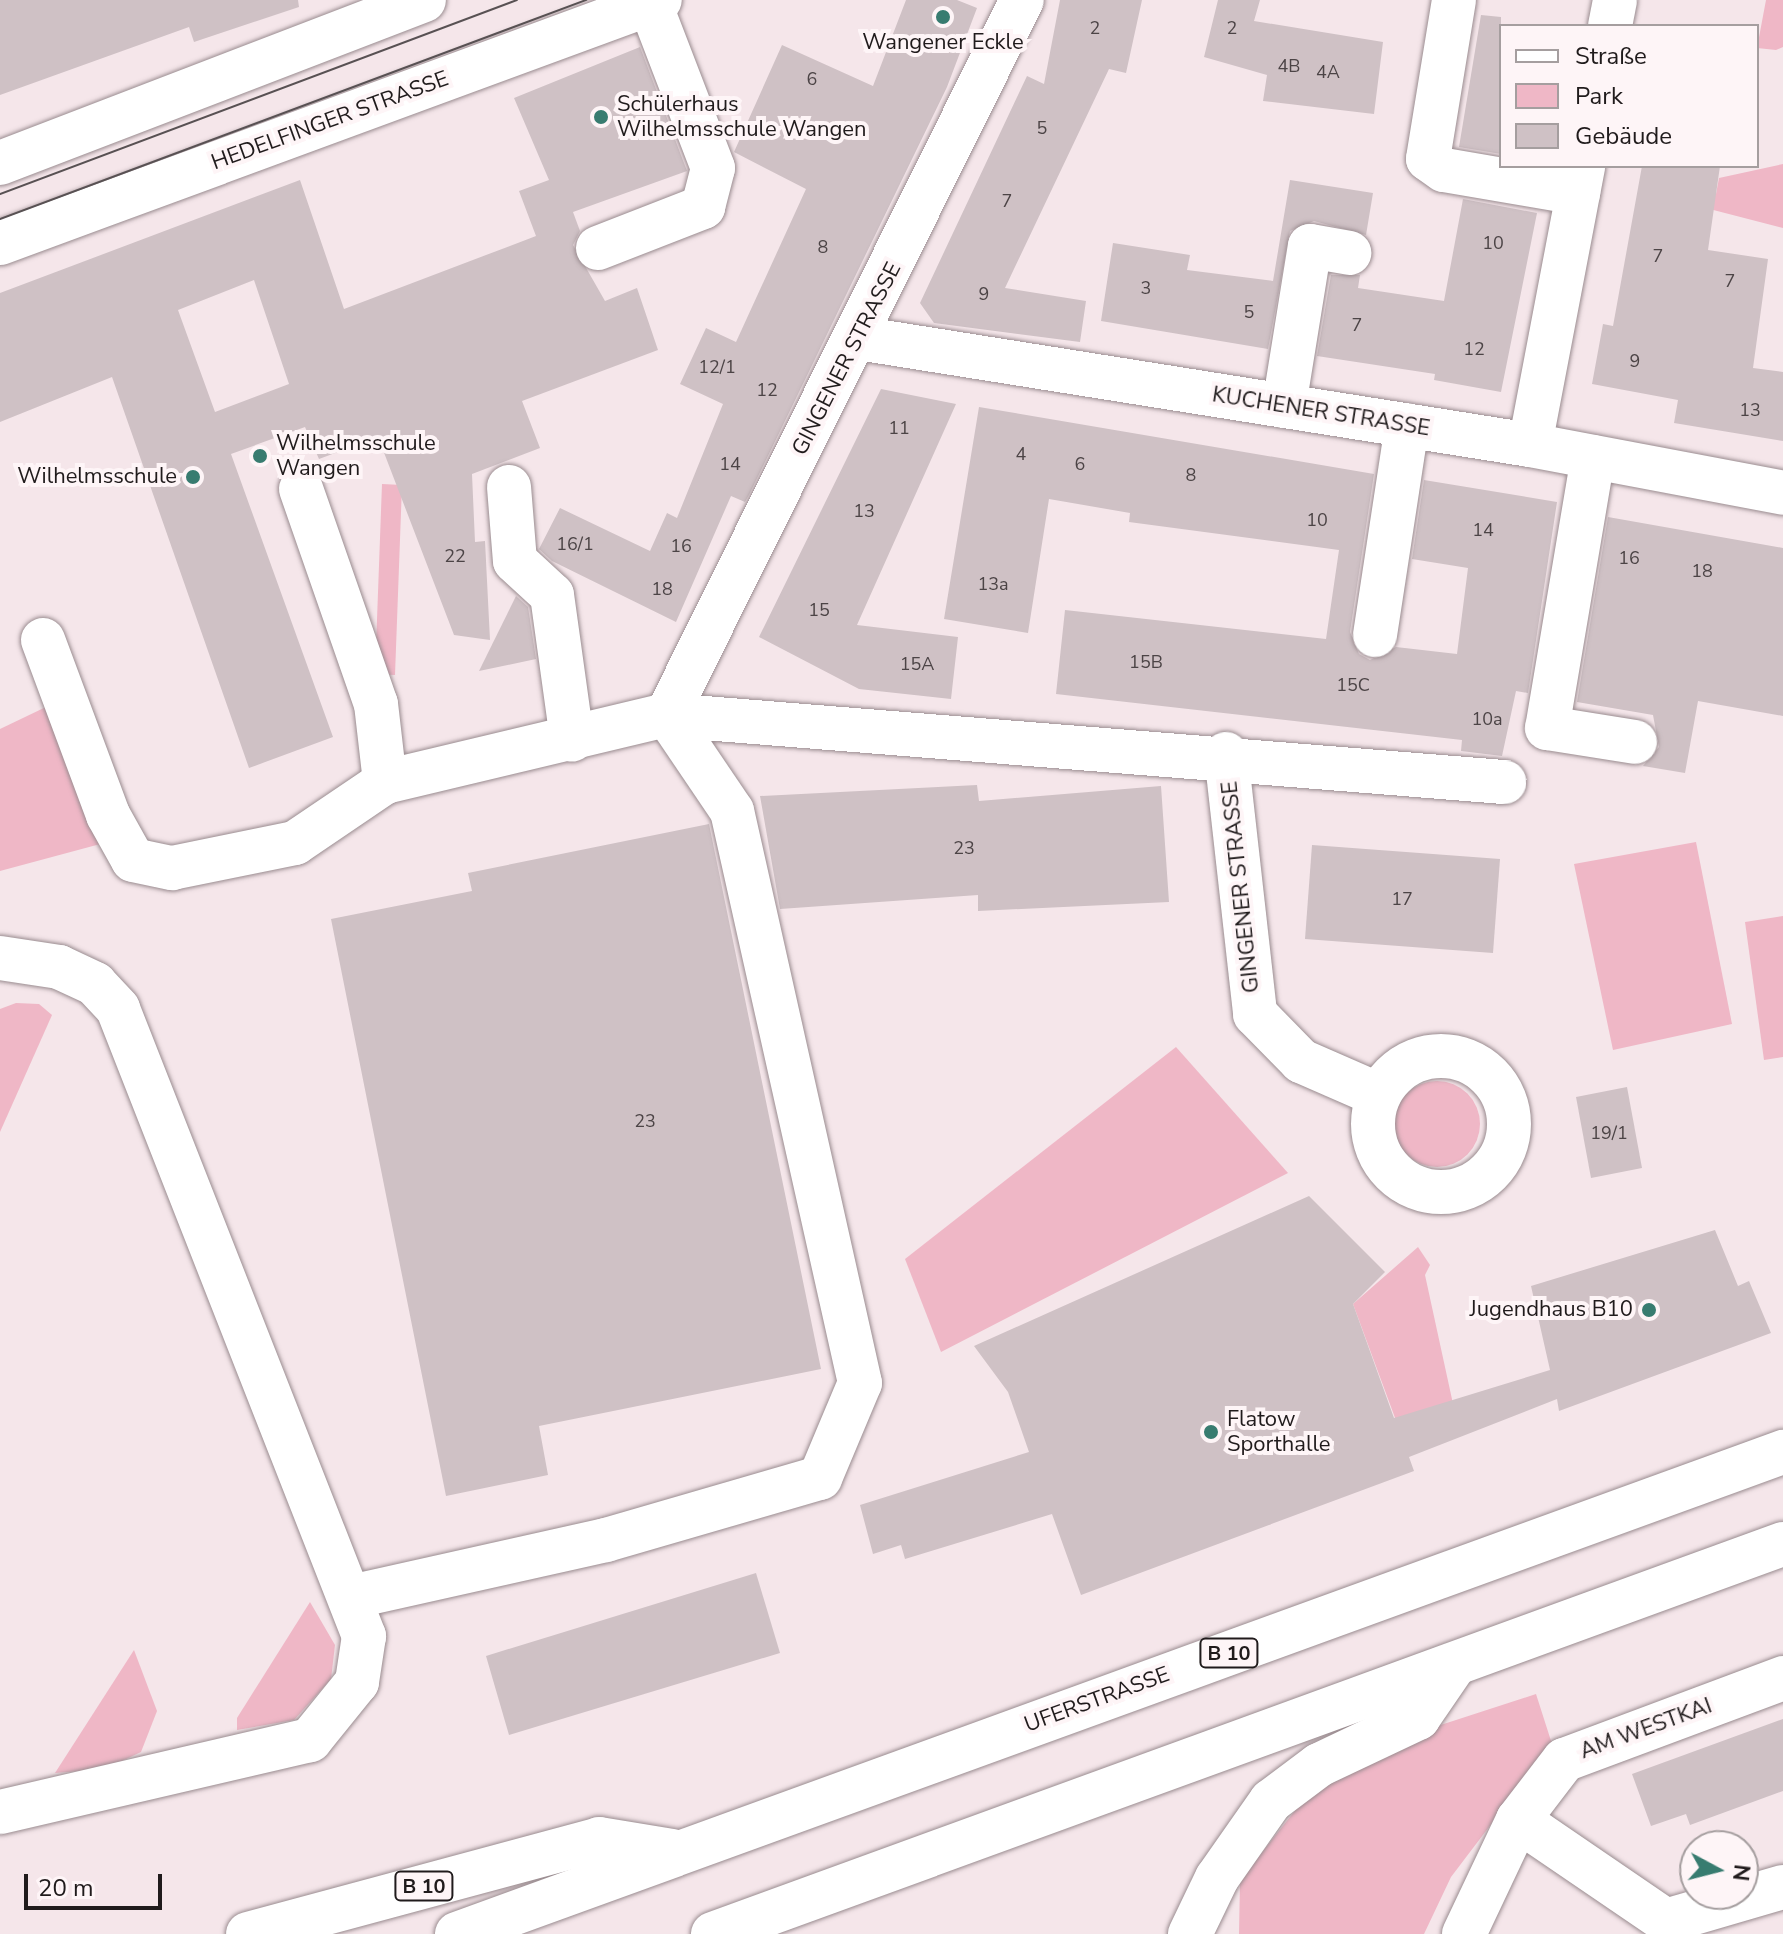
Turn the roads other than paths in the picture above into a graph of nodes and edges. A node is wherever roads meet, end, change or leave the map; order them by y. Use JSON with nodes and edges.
{"nodes":[{"id":1,"x":424,"y":0,"type":"edge"},
{"id":2,"x":1022,"y":0,"type":"edge"},
{"id":3,"x":1454,"y":0,"type":"edge"},
{"id":4,"x":1615,"y":0,"type":"edge"},
{"id":5,"x":655,"y":2,"type":"edge"},
{"id":6,"x":1610,"y":24,"type":"edge"},
{"id":7,"x":0,"y":163,"type":"edge"},
{"id":8,"x":1581,"y":180,"type":"edge"},
{"id":9,"x":0,"y":243,"type":"edge"},
{"id":10,"x":598,"y":248,"type":"dead end"},
{"id":11,"x":1349,"y":253,"type":"dead end"},
{"id":12,"x":858,"y":338,"type":"junction"},
{"id":13,"x":1284,"y":406,"type":"junction"},
{"id":14,"x":1407,"y":425,"type":"junction"},
{"id":15,"x":1530,"y":445,"type":"junction"},
{"id":16,"x":1593,"y":457,"type":"junction"},
{"id":17,"x":509,"y":487,"type":"dead end"},
{"id":18,"x":301,"y":489,"type":"dead end"},
{"id":19,"x":1783,"y":493,"type":"edge"},
{"id":20,"x":1375,"y":635,"type":"dead end"},
{"id":21,"x":43,"y":640,"type":"dead end"},
{"id":22,"x":667,"y":715,"type":"junction"},
{"id":23,"x":572,"y":740,"type":"junction"},
{"id":24,"x":1635,"y":742,"type":"dead end"},
{"id":25,"x":1226,"y":754,"type":"junction"},
{"id":26,"x":385,"y":782,"type":"junction"},
{"id":27,"x":1504,"y":782,"type":"dead end"},
{"id":28,"x":0,"y":958,"type":"edge"},
{"id":29,"x":1379,"y":1095,"type":"dead end"},
{"id":30,"x":1783,"y":1452,"type":"edge"},
{"id":31,"x":1783,"y":1544,"type":"edge"},
{"id":32,"x":351,"y":1597,"type":"junction"},
{"id":33,"x":1455,"y":1664,"type":"junction"},
{"id":34,"x":1783,"y":1678,"type":"edge"},
{"id":35,"x":0,"y":1812,"type":"edge"},
{"id":36,"x":1518,"y":1820,"type":"junction"},
{"id":37,"x":675,"y":1851,"type":"junction"},
{"id":38,"x":1783,"y":1887,"type":"edge"},
{"id":39,"x":1668,"y":1927,"type":"edge"},
{"id":40,"x":248,"y":1934,"type":"edge"},
{"id":41,"x":457,"y":1934,"type":"edge"},
{"id":42,"x":713,"y":1934,"type":"edge"},
{"id":43,"x":1190,"y":1934,"type":"edge"},
{"id":44,"x":1464,"y":1934,"type":"edge"}],
"edges":[{"from":1,"to":7,"type":"main road"},
{"from":2,"to":12,"type":"main road","name":"GINGENER STRASSE"},
{"from":3,"to":8,"type":"main road"},
{"from":4,"to":6,"type":"main road"},
{"from":5,"to":9,"type":"main road","name":"HEDELFINGER STRASSE"},
{"from":5,"to":10,"type":"main road"},
{"from":8,"to":15,"type":"main road"},
{"from":11,"to":13,"type":"main road"},
{"from":12,"to":13,"type":"main road","name":"KUCHENER STRASSE"},
{"from":12,"to":22,"type":"main road","name":"GINGENER STRASSE"},
{"from":13,"to":14,"type":"main road","name":"KUCHENER STRASSE"},
{"from":14,"to":15,"type":"main road","name":"KUCHENER STRASSE"},
{"from":14,"to":20,"type":"main road"},
{"from":15,"to":16,"type":"main road","name":"KUCHENER STRASSE"},
{"from":16,"to":19,"type":"main road","name":"KUCHENER STRASSE"},
{"from":16,"to":24,"type":"main road"},
{"from":17,"to":23,"type":"main road"},
{"from":18,"to":26,"type":"main road"},
{"from":21,"to":26,"type":"main road"},
{"from":22,"to":23,"type":"main road","name":"GINGENER STRASSE"},
{"from":22,"to":25,"type":"main road","name":"GINGENER STRASSE"},
{"from":22,"to":32,"type":"main road"},
{"from":23,"to":26,"type":"main road","name":"GINGENER STRASSE"},
{"from":25,"to":27,"type":"main road","name":"GINGENER STRASSE"},
{"from":25,"to":29,"type":"main road","name":"GINGENER STRASSE"},
{"from":28,"to":32,"type":"main road"},
{"from":30,"to":37,"type":"main road","name":"UFERSTRASSE","number":"B 10"},
{"from":31,"to":33,"type":"main road"},
{"from":32,"to":35,"type":"main road"},
{"from":33,"to":42,"type":"main road"},
{"from":33,"to":43,"type":"main road"},
{"from":34,"to":36,"type":"main road","name":"AM WESTKAI"},
{"from":36,"to":39,"type":"main road"},
{"from":36,"to":44,"type":"main road","name":"AM WESTKAI"},
{"from":37,"to":40,"type":"main road","number":"B 10"},
{"from":37,"to":41,"type":"main road","name":"UFERSTRASSE","number":"B 10"},
{"from":38,"to":39,"type":"main road"}]}
